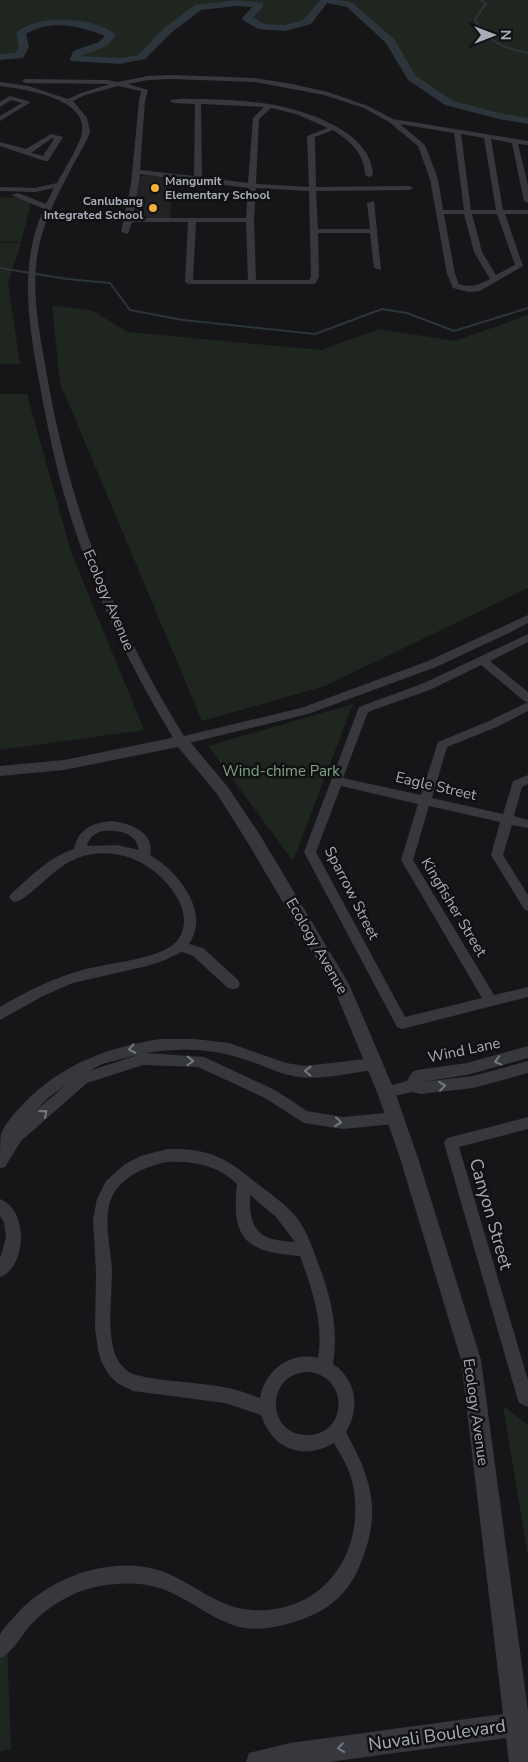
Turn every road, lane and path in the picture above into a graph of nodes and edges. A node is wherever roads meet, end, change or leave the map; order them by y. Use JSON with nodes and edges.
{"nodes":[{"id":1,"x":25,"y":81,"type":"dead end"},
{"id":2,"x":0,"y":84,"type":"edge"},
{"id":3,"x":119,"y":84,"type":"junction"},
{"id":4,"x":68,"y":101,"type":"junction"},
{"id":5,"x":173,"y":101,"type":"dead end"},
{"id":6,"x":198,"y":102,"type":"junction"},
{"id":7,"x":0,"y":104,"type":"edge"},
{"id":8,"x":269,"y":106,"type":"junction"},
{"id":9,"x":0,"y":119,"type":"edge"},
{"id":10,"x":391,"y":121,"type":"junction"},
{"id":11,"x":333,"y":128,"type":"junction"},
{"id":12,"x":419,"y":128,"type":"dead end"},
{"id":13,"x":457,"y":134,"type":"dead end"},
{"id":14,"x":487,"y":139,"type":"dead end"},
{"id":15,"x":528,"y":143,"type":"edge"},
{"id":16,"x":515,"y":144,"type":"dead end"},
{"id":17,"x":1,"y":146,"type":"edge"},
{"id":18,"x":421,"y":146,"type":"junction"},
{"id":19,"x":28,"y":152,"type":"dead end"},
{"id":20,"x":136,"y":172,"type":"junction"},
{"id":21,"x":369,"y":175,"type":"dead end"},
{"id":22,"x":198,"y":177,"type":"junction"},
{"id":23,"x":60,"y":185,"type":"junction"},
{"id":24,"x":253,"y":186,"type":"junction"},
{"id":25,"x":312,"y":188,"type":"junction"},
{"id":26,"x":409,"y":188,"type":"dead end"},
{"id":27,"x":0,"y":191,"type":"edge"},
{"id":28,"x":528,"y":201,"type":"edge"},
{"id":29,"x":371,"y":203,"type":"dead end"},
{"id":30,"x":47,"y":207,"type":"junction"},
{"id":31,"x":439,"y":212,"type":"junction"},
{"id":32,"x":468,"y":212,"type":"junction"},
{"id":33,"x":500,"y":212,"type":"junction"},
{"id":34,"x":528,"y":212,"type":"edge"},
{"id":35,"x":129,"y":220,"type":"junction"},
{"id":36,"x":192,"y":220,"type":"junction"},
{"id":37,"x":250,"y":220,"type":"junction"},
{"id":38,"x":314,"y":231,"type":"junction"},
{"id":39,"x":374,"y":231,"type":"junction"},
{"id":40,"x":125,"y":232,"type":"dead end"},
{"id":41,"x":378,"y":268,"type":"dead end"},
{"id":42,"x":495,"y":280,"type":"junction"},
{"id":43,"x":252,"y":282,"type":"junction"},
{"id":44,"x":528,"y":618,"type":"edge"},
{"id":45,"x":528,"y":638,"type":"edge"},
{"id":46,"x":483,"y":661,"type":"junction"},
{"id":47,"x":528,"y":698,"type":"edge"},
{"id":48,"x":528,"y":706,"type":"edge"},
{"id":49,"x":181,"y":741,"type":"junction"},
{"id":50,"x":0,"y":771,"type":"edge"},
{"id":51,"x":528,"y":779,"type":"edge"},
{"id":52,"x":337,"y":781,"type":"junction"},
{"id":53,"x":425,"y":800,"type":"junction"},
{"id":54,"x":507,"y":819,"type":"junction"},
{"id":55,"x":528,"y":824,"type":"edge"},
{"id":56,"x":80,"y":852,"type":"junction"},
{"id":57,"x":142,"y":856,"type":"junction"},
{"id":58,"x":15,"y":897,"type":"dead end"},
{"id":59,"x":528,"y":906,"type":"edge"},
{"id":60,"x":180,"y":946,"type":"junction"},
{"id":61,"x":233,"y":984,"type":"dead end"},
{"id":62,"x":528,"y":992,"type":"edge"},
{"id":63,"x":491,"y":1001,"type":"junction"},
{"id":64,"x":0,"y":1014,"type":"edge"},
{"id":65,"x":528,"y":1052,"type":"edge"},
{"id":66,"x":374,"y":1064,"type":"junction"},
{"id":67,"x":528,"y":1067,"type":"edge"},
{"id":68,"x":412,"y":1086,"type":"junction"},
{"id":69,"x":386,"y":1092,"type":"junction"},
{"id":70,"x":395,"y":1118,"type":"junction"},
{"id":71,"x":528,"y":1123,"type":"edge"},
{"id":72,"x":0,"y":1147,"type":"edge"},
{"id":73,"x":0,"y":1162,"type":"edge"},
{"id":74,"x":244,"y":1182,"type":"junction"},
{"id":75,"x":0,"y":1206,"type":"edge"},
{"id":76,"x":306,"y":1250,"type":"junction"},
{"id":77,"x":0,"y":1270,"type":"edge"},
{"id":78,"x":324,"y":1368,"type":"junction"},
{"id":79,"x":528,"y":1399,"type":"edge"},
{"id":80,"x":268,"y":1410,"type":"junction"},
{"id":81,"x":337,"y":1432,"type":"junction"},
{"id":82,"x":0,"y":1649,"type":"edge"},
{"id":83,"x":523,"y":1724,"type":"edge"},
{"id":84,"x":258,"y":1762,"type":"edge"},
{"id":85,"x":521,"y":1762,"type":"edge"}],
"edges":[{"from":1,"to":3,"type":"street"},
{"from":2,"to":4,"type":"street"},
{"from":3,"to":4,"type":"street"},
{"from":3,"to":10,"type":"street"},
{"from":3,"to":20,"type":"street"},
{"from":4,"to":23,"type":"street","name":"Ecology Avenue"},
{"from":5,"to":6,"type":"street"},
{"from":6,"to":8,"type":"street"},
{"from":6,"to":22,"type":"street"},
{"from":7,"to":9,"type":"street"},
{"from":8,"to":11,"type":"street"},
{"from":8,"to":24,"type":"street"},
{"from":10,"to":15,"type":"street"},
{"from":10,"to":18,"type":"street"},
{"from":11,"to":21,"type":"street"},
{"from":11,"to":25,"type":"street"},
{"from":12,"to":18,"type":"street"},
{"from":13,"to":32,"type":"street"},
{"from":14,"to":33,"type":"street"},
{"from":16,"to":28,"type":"street"},
{"from":17,"to":19,"type":"street"},
{"from":18,"to":31,"type":"street"},
{"from":20,"to":22,"type":"street"},
{"from":20,"to":35,"type":"street"},
{"from":22,"to":24,"type":"street"},
{"from":23,"to":27,"type":"street"},
{"from":23,"to":30,"type":"street","name":"Ecology Avenue"},
{"from":24,"to":25,"type":"street"},
{"from":24,"to":37,"type":"street"},
{"from":25,"to":26,"type":"street"},
{"from":25,"to":38,"type":"street"},
{"from":27,"to":30,"type":"street"},
{"from":29,"to":39,"type":"street"},
{"from":30,"to":49,"type":"street","name":"Ecology Avenue"},
{"from":31,"to":32,"type":"street"},
{"from":31,"to":42,"type":"street"},
{"from":32,"to":33,"type":"street"},
{"from":32,"to":42,"type":"street"},
{"from":33,"to":34,"type":"street"},
{"from":33,"to":42,"type":"street"},
{"from":35,"to":36,"type":"street"},
{"from":35,"to":40,"type":"street"},
{"from":36,"to":37,"type":"street"},
{"from":36,"to":43,"type":"street"},
{"from":37,"to":43,"type":"street"},
{"from":38,"to":39,"type":"street"},
{"from":38,"to":43,"type":"street"},
{"from":39,"to":41,"type":"street"},
{"from":44,"to":49,"type":"street"},
{"from":45,"to":46,"type":"street","name":"Sparrow Street"},
{"from":46,"to":47,"type":"street"},
{"from":46,"to":52,"type":"street","name":"Sparrow Street"},
{"from":48,"to":53,"type":"street","name":"Kingfisher Street"},
{"from":49,"to":50,"type":"street"},
{"from":49,"to":66,"type":"street","name":"Ecology Avenue"},
{"from":51,"to":54,"type":"street"},
{"from":52,"to":53,"type":"street","name":"Eagle Street"},
{"from":52,"to":63,"type":"street","name":"Sparrow Street"},
{"from":53,"to":54,"type":"street","name":"Eagle Street"},
{"from":53,"to":63,"type":"street","name":"Kingfisher Street"},
{"from":54,"to":55,"type":"street","name":"Eagle Street"},
{"from":54,"to":59,"type":"street"},
{"from":56,"to":57,"type":"street"},
{"from":56,"to":57,"type":"street"},
{"from":56,"to":58,"type":"street"},
{"from":57,"to":60,"type":"street"},
{"from":60,"to":61,"type":"street"},
{"from":60,"to":64,"type":"street"},
{"from":62,"to":63,"type":"street","name":"Sparrow Street"},
{"from":65,"to":68,"type":"street","name":"Wind Lane","one_way":true},
{"from":66,"to":69,"type":"street","name":"Ecology Avenue"},
{"from":66,"to":72,"type":"street","one_way":true},
{"from":68,"to":67,"type":"street","name":"Wind Lane","one_way":true},
{"from":68,"to":69,"type":"street","name":"Wind Lane"},
{"from":69,"to":70,"type":"street","name":"Ecology Avenue"},
{"from":73,"to":70,"type":"street","one_way":true},
{"from":70,"to":83,"type":"street","name":"Ecology Avenue"},
{"from":71,"to":79,"type":"street","name":"Canyon Street"},
{"from":74,"to":76,"type":"street"},
{"from":74,"to":76,"type":"street"},
{"from":74,"to":80,"type":"street"},
{"from":75,"to":77,"type":"street"},
{"from":76,"to":78,"type":"street"},
{"from":78,"to":80,"type":"street"},
{"from":78,"to":81,"type":"street"},
{"from":80,"to":81,"type":"street"},
{"from":81,"to":82,"type":"street"},
{"from":83,"to":84,"type":"street","name":"Nuvali Boulevard","one_way":true},
{"from":83,"to":85,"type":"street","name":"Ecology Avenue"}]}
